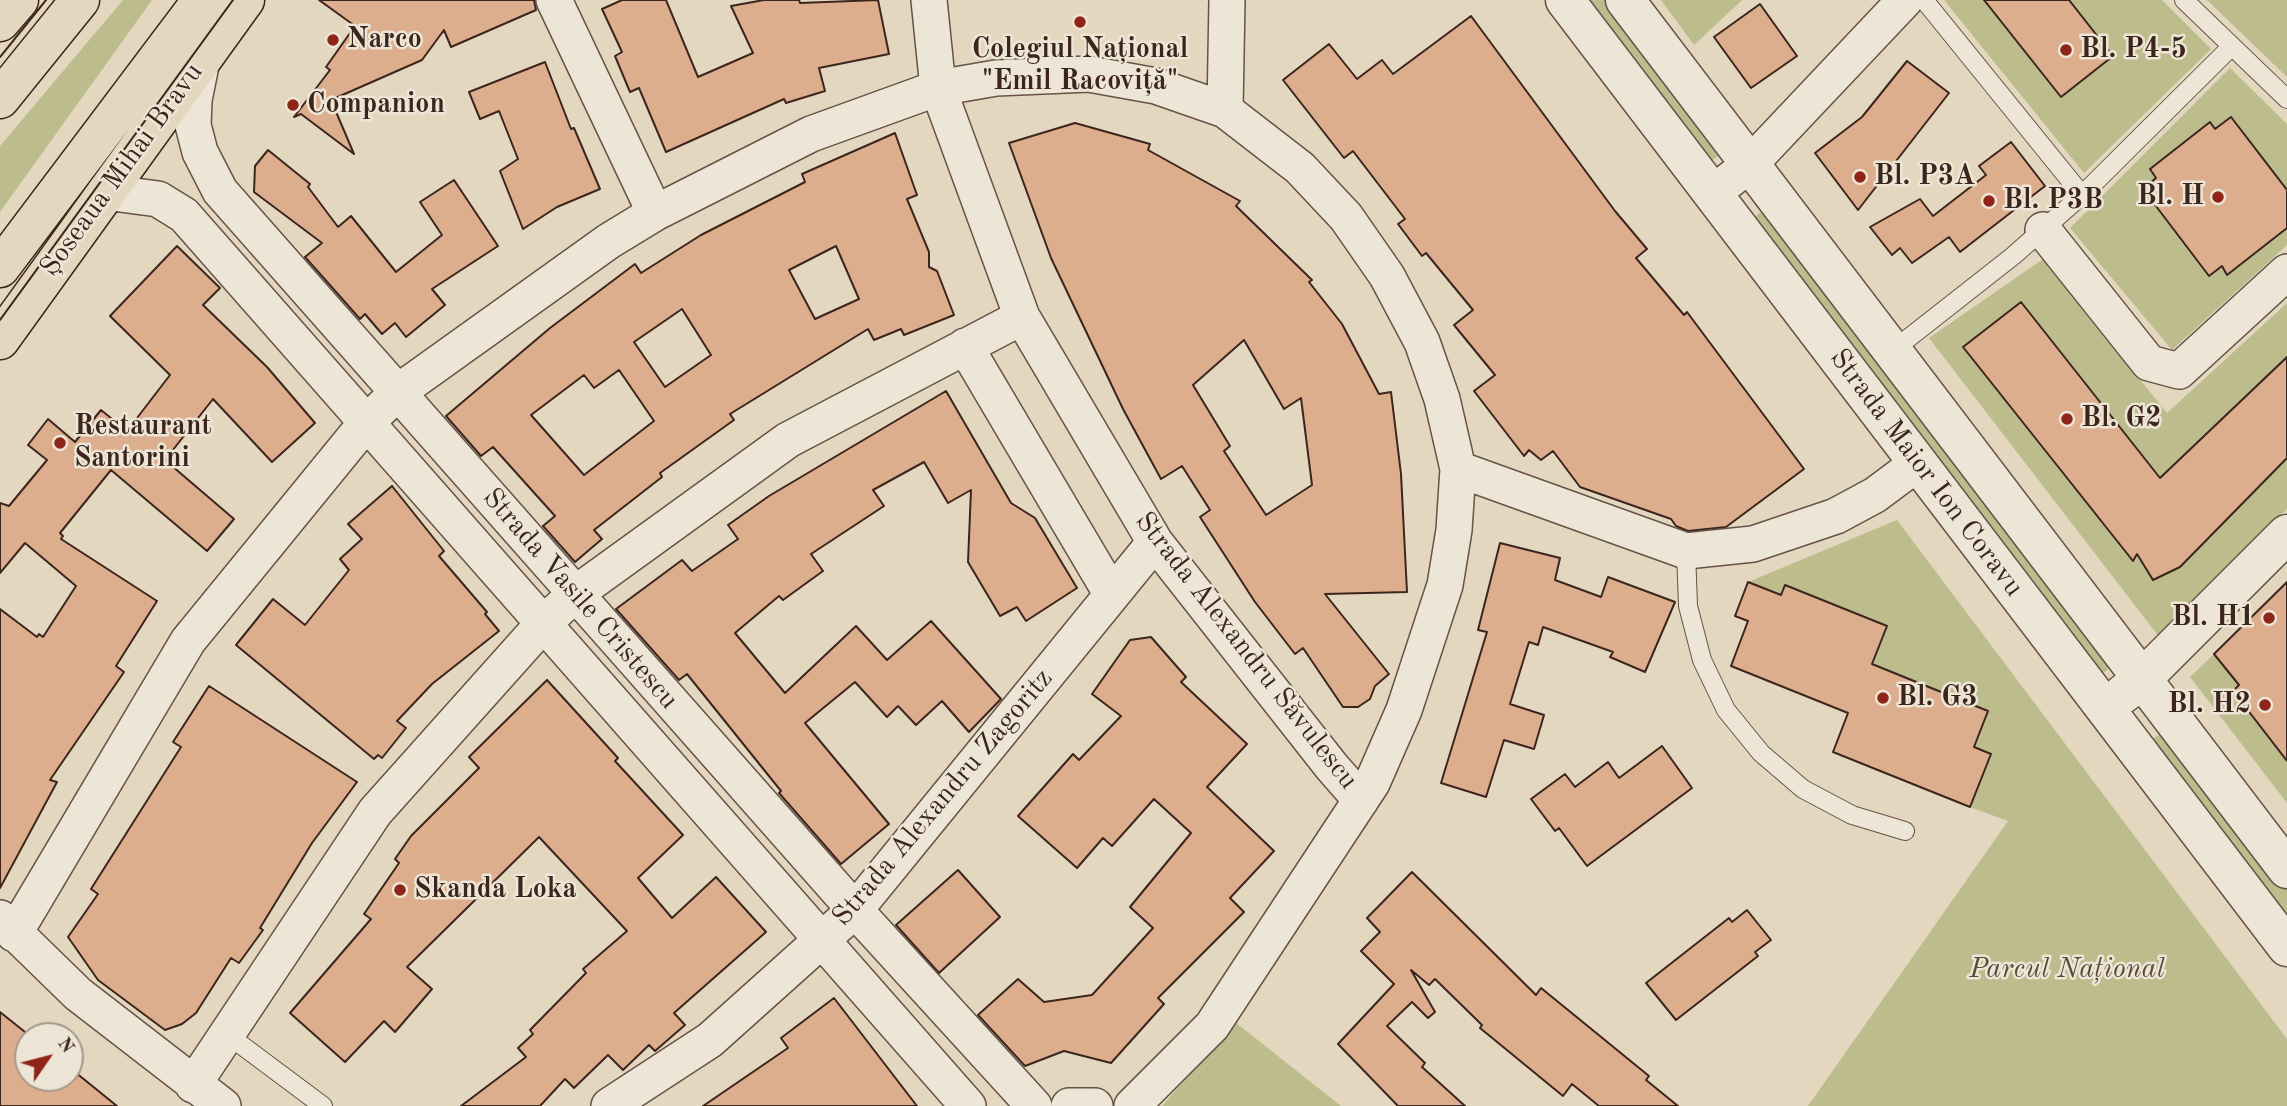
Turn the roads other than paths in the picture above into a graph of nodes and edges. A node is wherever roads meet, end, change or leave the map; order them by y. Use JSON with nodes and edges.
{"nodes":[{"id":1,"x":19,"y":0,"type":"edge"},
{"id":2,"x":80,"y":0,"type":"edge"},
{"id":3,"x":202,"y":0,"type":"edge"},
{"id":4,"x":245,"y":0,"type":"edge"},
{"id":5,"x":554,"y":0,"type":"edge"},
{"id":6,"x":929,"y":0,"type":"edge"},
{"id":7,"x":1227,"y":0,"type":"edge"},
{"id":8,"x":1564,"y":0,"type":"edge"},
{"id":9,"x":1625,"y":0,"type":"edge"},
{"id":10,"x":1905,"y":0,"type":"edge"},
{"id":11,"x":1924,"y":0,"type":"edge"},
{"id":12,"x":2184,"y":0,"type":"edge"},
{"id":13,"x":0,"y":22,"type":"edge"},
{"id":14,"x":2232,"y":46,"type":"junction"},
{"id":15,"x":202,"y":60,"type":"junction"},
{"id":16,"x":938,"y":89,"type":"junction"},
{"id":17,"x":0,"y":99,"type":"edge"},
{"id":18,"x":2287,"y":99,"type":"edge"},
{"id":19,"x":1225,"y":110,"type":"junction"},
{"id":20,"x":1750,"y":164,"type":"junction"},
{"id":21,"x":105,"y":192,"type":"junction"},
{"id":22,"x":1712,"y":194,"type":"junction"},
{"id":23,"x":2082,"y":195,"type":"junction"},
{"id":24,"x":654,"y":213,"type":"junction"},
{"id":25,"x":2043,"y":230,"type":"junction"},
{"id":26,"x":0,"y":268,"type":"edge"},
{"id":27,"x":2287,"y":272,"type":"edge"},
{"id":28,"x":1022,"y":317,"type":"junction"},
{"id":29,"x":0,"y":340,"type":"edge"},
{"id":30,"x":965,"y":346,"type":"junction"},
{"id":31,"x":1892,"y":351,"type":"junction"},
{"id":32,"x":398,"y":392,"type":"junction"},
{"id":33,"x":366,"y":423,"type":"junction"},
{"id":34,"x":1918,"y":463,"type":"junction"},
{"id":35,"x":1458,"y":469,"type":"junction"},
{"id":36,"x":2287,"y":534,"type":"edge"},
{"id":37,"x":1155,"y":542,"type":"junction"},
{"id":38,"x":1686,"y":551,"type":"junction"},
{"id":39,"x":1111,"y":593,"type":"junction"},
{"id":40,"x":575,"y":594,"type":"junction"},
{"id":41,"x":543,"y":624,"type":"junction"},
{"id":42,"x":2142,"y":679,"type":"junction"},
{"id":43,"x":2105,"y":708,"type":"junction"},
{"id":44,"x":1361,"y":800,"type":"junction"},
{"id":45,"x":1905,"y":831,"type":"dead end"},
{"id":46,"x":2287,"y":869,"type":"edge"},
{"id":47,"x":855,"y":910,"type":"junction"},
{"id":48,"x":7,"y":926,"type":"edge"},
{"id":49,"x":823,"y":940,"type":"junction"},
{"id":50,"x":2287,"y":947,"type":"edge"},
{"id":51,"x":228,"y":1035,"type":"junction"},
{"id":52,"x":193,"y":1085,"type":"junction"},
{"id":53,"x":223,"y":1106,"type":"edge"},
{"id":54,"x":323,"y":1106,"type":"edge"},
{"id":55,"x":609,"y":1106,"type":"edge"},
{"id":56,"x":968,"y":1106,"type":"edge"},
{"id":57,"x":1034,"y":1106,"type":"edge"},
{"id":58,"x":1069,"y":1106,"type":"edge"},
{"id":59,"x":1095,"y":1106,"type":"edge"},
{"id":60,"x":1132,"y":1106,"type":"edge"}],
"edges":[{"from":1,"to":13,"type":"main road"},
{"from":2,"to":17,"type":"main road"},
{"from":3,"to":26,"type":"main road"},
{"from":4,"to":15,"type":"main road","name":"Șoseaua Mihai Bravu"},
{"from":5,"to":24,"type":"street"},
{"from":6,"to":16,"type":"street","name":"Strada Alexandru Săvulescu"},
{"from":7,"to":19,"type":"street"},
{"from":8,"to":22,"type":"street","name":"Strada Maior Ion Coravu"},
{"from":9,"to":20,"type":"street","name":"Strada Maior Ion Coravu"},
{"from":10,"to":20,"type":"street"},
{"from":11,"to":23,"type":"lane"},
{"from":12,"to":14,"type":"lane"},
{"from":14,"to":18,"type":"lane"},
{"from":14,"to":23,"type":"lane"},
{"from":15,"to":21,"type":"main road","name":"Șoseaua Mihai Bravu"},
{"from":15,"to":32,"type":"street","name":"Strada Vasile Cristescu"},
{"from":16,"to":19,"type":"street"},
{"from":16,"to":24,"type":"street"},
{"from":16,"to":28,"type":"street","name":"Strada Alexandru Săvulescu"},
{"from":19,"to":35,"type":"street"},
{"from":20,"to":22,"type":"street"},
{"from":20,"to":31,"type":"street","name":"Strada Maior Ion Coravu"},
{"from":21,"to":29,"type":"main road","name":"Șoseaua Mihai Bravu"},
{"from":21,"to":33,"type":"street","name":"Strada Vasile Cristescu"},
{"from":22,"to":34,"type":"street","name":"Strada Maior Ion Coravu"},
{"from":23,"to":25,"type":"lane"},
{"from":24,"to":32,"type":"street"},
{"from":25,"to":27,"type":"street"},
{"from":25,"to":31,"type":"lane"},
{"from":28,"to":30,"type":"street"},
{"from":28,"to":37,"type":"street","name":"Strada Alexandru Săvulescu"},
{"from":30,"to":39,"type":"street"},
{"from":30,"to":40,"type":"street"},
{"from":31,"to":42,"type":"street","name":"Strada Maior Ion Coravu"},
{"from":32,"to":33,"type":"street"},
{"from":32,"to":40,"type":"street","name":"Strada Vasile Cristescu"},
{"from":33,"to":41,"type":"street","name":"Strada Vasile Cristescu"},
{"from":33,"to":48,"type":"street"},
{"from":34,"to":38,"type":"street"},
{"from":34,"to":43,"type":"street","name":"Strada Maior Ion Coravu"},
{"from":35,"to":38,"type":"street"},
{"from":35,"to":44,"type":"street"},
{"from":36,"to":42,"type":"street"},
{"from":37,"to":39,"type":"street","name":"Strada Alexandru Zagoritz"},
{"from":37,"to":44,"type":"street","name":"Strada Alexandru Săvulescu"},
{"from":38,"to":45,"type":"lane"},
{"from":39,"to":47,"type":"street","name":"Strada Alexandru Zagoritz"},
{"from":40,"to":41,"type":"street"},
{"from":40,"to":47,"type":"street","name":"Strada Vasile Cristescu"},
{"from":41,"to":49,"type":"street","name":"Strada Vasile Cristescu"},
{"from":41,"to":51,"type":"street"},
{"from":42,"to":43,"type":"street"},
{"from":42,"to":46,"type":"street","name":"Strada Maior Ion Coravu"},
{"from":43,"to":50,"type":"street","name":"Strada Maior Ion Coravu"},
{"from":44,"to":60,"type":"street"},
{"from":47,"to":49,"type":"street","name":"Strada Alexandru Zagoritz"},
{"from":47,"to":57,"type":"street","name":"Strada Vasile Cristescu"},
{"from":48,"to":52,"type":"street"},
{"from":49,"to":55,"type":"street","name":"Strada Alexandru Zagoritz"},
{"from":49,"to":56,"type":"street","name":"Strada Vasile Cristescu"},
{"from":51,"to":52,"type":"street"},
{"from":51,"to":54,"type":"lane"},
{"from":52,"to":53,"type":"street"},
{"from":58,"to":59,"type":"street"}]}
